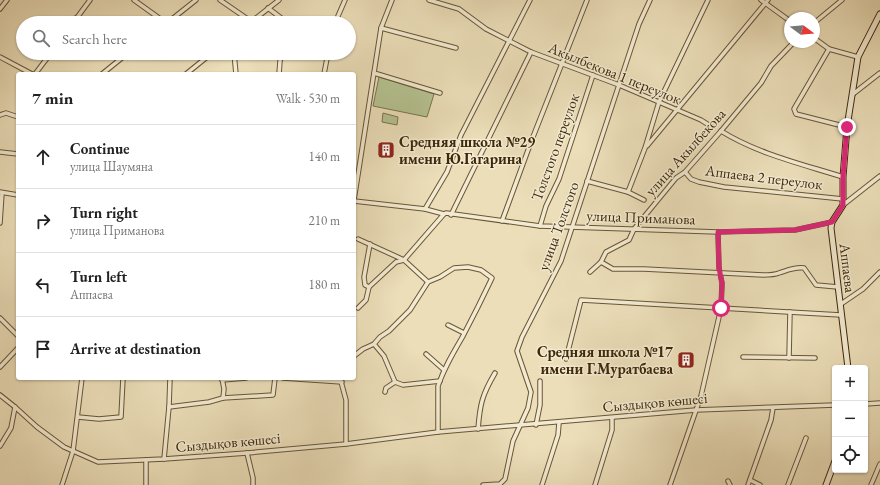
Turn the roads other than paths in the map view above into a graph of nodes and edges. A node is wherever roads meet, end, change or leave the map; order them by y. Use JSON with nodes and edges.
{"nodes":[{"id":1,"x":6,"y":0,"type":"edge"},
{"id":2,"x":90,"y":0,"type":"edge"},
{"id":3,"x":134,"y":0,"type":"edge"},
{"id":4,"x":196,"y":0,"type":"edge"},
{"id":5,"x":220,"y":0,"type":"edge"},
{"id":6,"x":279,"y":0,"type":"edge"},
{"id":7,"x":345,"y":0,"type":"edge"},
{"id":8,"x":392,"y":0,"type":"edge"},
{"id":9,"x":429,"y":0,"type":"edge"},
{"id":10,"x":530,"y":0,"type":"edge"},
{"id":11,"x":587,"y":0,"type":"edge"},
{"id":12,"x":650,"y":0,"type":"edge"},
{"id":13,"x":708,"y":0,"type":"edge"},
{"id":14,"x":761,"y":0,"type":"edge"},
{"id":15,"x":842,"y":0,"type":"edge"},
{"id":16,"x":766,"y":1,"type":"edge"},
{"id":17,"x":268,"y":8,"type":"junction"},
{"id":18,"x":0,"y":9,"type":"edge"},
{"id":19,"x":880,"y":14,"type":"edge"},
{"id":20,"x":78,"y":16,"type":"edge"},
{"id":21,"x":156,"y":16,"type":"edge"},
{"id":22,"x":175,"y":16,"type":"edge"},
{"id":23,"x":243,"y":16,"type":"edge"},
{"id":24,"x":258,"y":16,"type":"edge"},
{"id":25,"x":278,"y":16,"type":"edge"},
{"id":26,"x":338,"y":16,"type":"edge"},
{"id":27,"x":784,"y":16,"type":"edge"},
{"id":28,"x":820,"y":18,"type":"edge"},
{"id":29,"x":381,"y":28,"type":"junction"},
{"id":30,"x":509,"y":41,"type":"junction"},
{"id":31,"x":820,"y":42,"type":"edge"},
{"id":32,"x":456,"y":48,"type":"dead end"},
{"id":33,"x":788,"y":48,"type":"edge"},
{"id":34,"x":829,"y":49,"type":"junction"},
{"id":35,"x":531,"y":52,"type":"junction"},
{"id":36,"x":0,"y":57,"type":"edge"},
{"id":37,"x":858,"y":57,"type":"junction"},
{"id":38,"x":44,"y":60,"type":"edge"},
{"id":39,"x":119,"y":60,"type":"edge"},
{"id":40,"x":203,"y":60,"type":"edge"},
{"id":41,"x":235,"y":60,"type":"edge"},
{"id":42,"x":280,"y":60,"type":"edge"},
{"id":43,"x":327,"y":60,"type":"edge"},
{"id":44,"x":562,"y":65,"type":"junction"},
{"id":45,"x":191,"y":70,"type":"joint"},
{"id":46,"x":29,"y":72,"type":"edge"},
{"id":47,"x":35,"y":72,"type":"edge"},
{"id":48,"x":104,"y":72,"type":"edge"},
{"id":49,"x":188,"y":72,"type":"edge"},
{"id":50,"x":236,"y":72,"type":"edge"},
{"id":51,"x":280,"y":72,"type":"edge"},
{"id":52,"x":324,"y":72,"type":"edge"},
{"id":53,"x":374,"y":73,"type":"junction"},
{"id":54,"x":880,"y":73,"type":"edge"},
{"id":55,"x":594,"y":75,"type":"junction"},
{"id":56,"x":619,"y":85,"type":"junction"},
{"id":57,"x":440,"y":93,"type":"dead end"},
{"id":58,"x":853,"y":94,"type":"junction"},
{"id":59,"x":659,"y":102,"type":"junction"},
{"id":60,"x":676,"y":111,"type":"junction"},
{"id":61,"x":0,"y":115,"type":"edge"},
{"id":62,"x":16,"y":116,"type":"edge"},
{"id":63,"x":712,"y":127,"type":"dead end"},
{"id":64,"x":847,"y":127,"type":"junction"},
{"id":65,"x":721,"y":131,"type":"junction"},
{"id":66,"x":650,"y":132,"type":"junction"},
{"id":67,"x":657,"y":134,"type":"junction"},
{"id":68,"x":645,"y":148,"type":"junction"},
{"id":69,"x":0,"y":152,"type":"edge"},
{"id":70,"x":16,"y":154,"type":"edge"},
{"id":71,"x":685,"y":172,"type":"junction"},
{"id":72,"x":880,"y":176,"type":"edge"},
{"id":73,"x":843,"y":177,"type":"junction"},
{"id":74,"x":587,"y":181,"type":"junction"},
{"id":75,"x":356,"y":187,"type":"edge"},
{"id":76,"x":628,"y":192,"type":"junction"},
{"id":77,"x":1,"y":193,"type":"edge"},
{"id":78,"x":16,"y":195,"type":"edge"},
{"id":79,"x":843,"y":199,"type":"junction"},
{"id":80,"x":356,"y":200,"type":"edge"},
{"id":81,"x":644,"y":200,"type":"dead end"},
{"id":82,"x":843,"y":205,"type":"junction"},
{"id":83,"x":425,"y":209,"type":"junction"},
{"id":84,"x":444,"y":214,"type":"junction"},
{"id":85,"x":451,"y":215,"type":"junction"},
{"id":86,"x":502,"y":221,"type":"junction"},
{"id":87,"x":832,"y":222,"type":"junction"},
{"id":88,"x":0,"y":223,"type":"edge"},
{"id":89,"x":540,"y":226,"type":"junction"},
{"id":90,"x":572,"y":227,"type":"junction"},
{"id":91,"x":634,"y":229,"type":"junction"},
{"id":92,"x":718,"y":232,"type":"junction"},
{"id":93,"x":358,"y":239,"type":"dead end"},
{"id":94,"x":370,"y":244,"type":"junction"},
{"id":95,"x":404,"y":260,"type":"junction"},
{"id":96,"x":601,"y":262,"type":"junction"},
{"id":97,"x":590,"y":272,"type":"dead end"},
{"id":98,"x":880,"y":272,"type":"edge"},
{"id":99,"x":721,"y":273,"type":"junction"},
{"id":100,"x":428,"y":282,"type":"junction"},
{"id":101,"x":369,"y":287,"type":"junction"},
{"id":102,"x":838,"y":287,"type":"junction"},
{"id":103,"x":840,"y":304,"type":"junction"},
{"id":104,"x":358,"y":308,"type":"dead end"},
{"id":105,"x":721,"y":308,"type":"junction"},
{"id":106,"x":790,"y":312,"type":"junction"},
{"id":107,"x":841,"y":314,"type":"junction"},
{"id":108,"x":0,"y":318,"type":"edge"},
{"id":109,"x":448,"y":325,"type":"dead end"},
{"id":110,"x":16,"y":334,"type":"edge"},
{"id":111,"x":464,"y":334,"type":"junction"},
{"id":112,"x":374,"y":344,"type":"junction"},
{"id":113,"x":16,"y":350,"type":"edge"},
{"id":114,"x":356,"y":354,"type":"edge"},
{"id":115,"x":426,"y":354,"type":"dead end"},
{"id":116,"x":743,"y":357,"type":"dead end"},
{"id":117,"x":789,"y":358,"type":"junction"},
{"id":118,"x":815,"y":358,"type":"dead end"},
{"id":119,"x":566,"y":359,"type":"dead end"},
{"id":120,"x":848,"y":365,"type":"edge"},
{"id":121,"x":0,"y":367,"type":"edge"},
{"id":122,"x":444,"y":370,"type":"junction"},
{"id":123,"x":495,"y":373,"type":"dead end"},
{"id":124,"x":82,"y":380,"type":"edge"},
{"id":125,"x":123,"y":380,"type":"edge"},
{"id":126,"x":170,"y":380,"type":"edge"},
{"id":127,"x":222,"y":380,"type":"edge"},
{"id":128,"x":275,"y":380,"type":"edge"},
{"id":129,"x":341,"y":380,"type":"edge"},
{"id":130,"x":440,"y":381,"type":"junction"},
{"id":131,"x":540,"y":381,"type":"dead end"},
{"id":132,"x":395,"y":382,"type":"junction"},
{"id":133,"x":385,"y":392,"type":"dead end"},
{"id":134,"x":0,"y":395,"type":"edge"},
{"id":135,"x":223,"y":398,"type":"junction"},
{"id":136,"x":880,"y":403,"type":"edge"},
{"id":137,"x":868,"y":404,"type":"edge"},
{"id":138,"x":832,"y":405,"type":"edge"},
{"id":139,"x":15,"y":407,"type":"junction"},
{"id":140,"x":169,"y":407,"type":"junction"},
{"id":141,"x":773,"y":408,"type":"junction"},
{"id":142,"x":696,"y":410,"type":"junction"},
{"id":143,"x":78,"y":417,"type":"junction"},
{"id":144,"x":612,"y":418,"type":"junction"},
{"id":145,"x":559,"y":423,"type":"junction"},
{"id":146,"x":536,"y":424,"type":"junction"},
{"id":147,"x":519,"y":426,"type":"junction"},
{"id":148,"x":478,"y":429,"type":"junction"},
{"id":149,"x":438,"y":432,"type":"junction"},
{"id":150,"x":806,"y":438,"type":"dead end"},
{"id":151,"x":346,"y":444,"type":"junction"},
{"id":152,"x":0,"y":446,"type":"edge"},
{"id":153,"x":72,"y":451,"type":"junction"},
{"id":154,"x":247,"y":453,"type":"junction"},
{"id":155,"x":164,"y":459,"type":"junction"},
{"id":156,"x":146,"y":460,"type":"junction"},
{"id":157,"x":880,"y":466,"type":"edge"},
{"id":158,"x":832,"y":469,"type":"edge"},
{"id":159,"x":750,"y":480,"type":"junction"},
{"id":160,"x":62,"y":485,"type":"edge"},
{"id":161,"x":146,"y":485,"type":"edge"},
{"id":162,"x":253,"y":485,"type":"edge"},
{"id":163,"x":483,"y":485,"type":"edge"},
{"id":164,"x":542,"y":485,"type":"edge"},
{"id":165,"x":595,"y":485,"type":"edge"},
{"id":166,"x":670,"y":485,"type":"edge"},
{"id":167,"x":748,"y":485,"type":"edge"},
{"id":168,"x":760,"y":485,"type":"edge"},
{"id":169,"x":788,"y":485,"type":"edge"},
{"id":170,"x":826,"y":485,"type":"edge"},
{"id":171,"x":871,"y":485,"type":"edge"}],
"edges":[{"from":1,"to":18,"type":"street"},
{"from":2,"to":20,"type":"street"},
{"from":3,"to":21,"type":"street"},
{"from":4,"to":22,"type":"street"},
{"from":5,"to":23,"type":"street"},
{"from":6,"to":17,"type":"street"},
{"from":7,"to":26,"type":"street"},
{"from":8,"to":29,"type":"street"},
{"from":9,"to":30,"type":"street","name":"Акылбекова 1 переулок"},
{"from":10,"to":30,"type":"street"},
{"from":11,"to":44,"type":"street"},
{"from":12,"to":56,"type":"street","name":"улица Толстого"},
{"from":13,"to":59,"type":"street"},
{"from":14,"to":16,"type":"street"},
{"from":15,"to":28,"type":"street"},
{"from":16,"to":27,"type":"street"},
{"from":16,"to":60,"type":"street"},
{"from":17,"to":24,"type":"street"},
{"from":17,"to":25,"type":"street"},
{"from":19,"to":37,"type":"street"},
{"from":29,"to":32,"type":"street"},
{"from":29,"to":53,"type":"street"},
{"from":30,"to":35,"type":"street","name":"Акылбекова 1 переулок"},
{"from":30,"to":83,"type":"street"},
{"from":31,"to":34,"type":"street"},
{"from":33,"to":65,"type":"street","name":"улица Акылбекова"},
{"from":34,"to":37,"type":"street"},
{"from":34,"to":64,"type":"street"},
{"from":35,"to":44,"type":"street","name":"Акылбекова 1 переулок"},
{"from":35,"to":85,"type":"street"},
{"from":36,"to":46,"type":"street"},
{"from":37,"to":58,"type":"street"},
{"from":38,"to":47,"type":"street"},
{"from":39,"to":48,"type":"street"},
{"from":40,"to":45,"type":"street"},
{"from":41,"to":50,"type":"street"},
{"from":42,"to":51,"type":"street"},
{"from":43,"to":52,"type":"street"},
{"from":44,"to":55,"type":"street","name":"Акылбекова 1 переулок"},
{"from":44,"to":86,"type":"street"},
{"from":45,"to":49,"type":"street"},
{"from":53,"to":57,"type":"street"},
{"from":53,"to":75,"type":"street"},
{"from":54,"to":58,"type":"street"},
{"from":55,"to":56,"type":"street","name":"Акылбекова 1 переулок"},
{"from":55,"to":89,"type":"street","name":"Толстого переулок"},
{"from":56,"to":59,"type":"street","name":"Акылбекова 1 переулок"},
{"from":56,"to":74,"type":"street","name":"улица Толстого"},
{"from":58,"to":64,"type":"street"},
{"from":59,"to":60,"type":"street","name":"Акылбекова 1 переулок"},
{"from":59,"to":66,"type":"street"},
{"from":60,"to":63,"type":"street","name":"Акылбекова 1 переулок"},
{"from":60,"to":67,"type":"street"},
{"from":61,"to":62,"type":"street"},
{"from":64,"to":73,"type":"street"},
{"from":65,"to":71,"type":"street","name":"улица Акылбекова"},
{"from":65,"to":73,"type":"street"},
{"from":66,"to":67,"type":"street"},
{"from":66,"to":68,"type":"street"},
{"from":67,"to":68,"type":"street"},
{"from":68,"to":76,"type":"street"},
{"from":69,"to":70,"type":"street"},
{"from":71,"to":79,"type":"street","name":"Аппаева 2 переулок"},
{"from":71,"to":91,"type":"street","name":"улица Акылбекова"},
{"from":72,"to":82,"type":"street"},
{"from":73,"to":79,"type":"street"},
{"from":74,"to":76,"type":"street"},
{"from":74,"to":90,"type":"street","name":"улица Толстого"},
{"from":76,"to":81,"type":"street"},
{"from":77,"to":78,"type":"street"},
{"from":77,"to":88,"type":"street"},
{"from":79,"to":82,"type":"street"},
{"from":80,"to":83,"type":"street","name":"улица Приманова"},
{"from":82,"to":87,"type":"street"},
{"from":83,"to":84,"type":"street","name":"улица Приманова"},
{"from":84,"to":85,"type":"street","name":"улица Приманова"},
{"from":84,"to":95,"type":"street"},
{"from":85,"to":86,"type":"street","name":"улица Приманова"},
{"from":86,"to":89,"type":"street","name":"улица Приманова"},
{"from":87,"to":92,"type":"street","name":"улица Приманова"},
{"from":87,"to":102,"type":"street","name":"Аппаева"},
{"from":89,"to":90,"type":"street","name":"улица Приманова"},
{"from":90,"to":91,"type":"street","name":"улица Приманова"},
{"from":90,"to":147,"type":"street","name":"улица Толстого"},
{"from":91,"to":92,"type":"street","name":"улица Приманова"},
{"from":91,"to":96,"type":"street","name":"улица Акылбекова"},
{"from":92,"to":99,"type":"street"},
{"from":93,"to":94,"type":"street"},
{"from":94,"to":95,"type":"street"},
{"from":94,"to":101,"type":"street"},
{"from":95,"to":100,"type":"street"},
{"from":95,"to":101,"type":"street"},
{"from":96,"to":97,"type":"street","name":"улица Акылбекова"},
{"from":96,"to":99,"type":"street"},
{"from":98,"to":103,"type":"street"},
{"from":99,"to":102,"type":"street"},
{"from":99,"to":105,"type":"street"},
{"from":100,"to":111,"type":"street"},
{"from":100,"to":112,"type":"street"},
{"from":101,"to":104,"type":"street"},
{"from":102,"to":103,"type":"street","name":"Аппаева"},
{"from":103,"to":107,"type":"street","name":"Аппаева"},
{"from":105,"to":106,"type":"street"},
{"from":105,"to":119,"type":"street"},
{"from":105,"to":142,"type":"street"},
{"from":106,"to":107,"type":"street"},
{"from":106,"to":117,"type":"street"},
{"from":107,"to":120,"type":"street","name":"Аппаева"},
{"from":108,"to":110,"type":"street"},
{"from":109,"to":111,"type":"street"},
{"from":111,"to":122,"type":"street"},
{"from":112,"to":114,"type":"street"},
{"from":112,"to":132,"type":"street"},
{"from":113,"to":121,"type":"street"},
{"from":115,"to":122,"type":"street"},
{"from":116,"to":117,"type":"street"},
{"from":117,"to":118,"type":"street"},
{"from":122,"to":130,"type":"street"},
{"from":123,"to":148,"type":"street"},
{"from":124,"to":143,"type":"street"},
{"from":125,"to":143,"type":"street"},
{"from":126,"to":140,"type":"street"},
{"from":127,"to":135,"type":"street"},
{"from":128,"to":135,"type":"street"},
{"from":129,"to":151,"type":"street"},
{"from":130,"to":132,"type":"street"},
{"from":130,"to":149,"type":"street"},
{"from":131,"to":146,"type":"street"},
{"from":132,"to":133,"type":"street"},
{"from":134,"to":139,"type":"street","name":"Сыздықов көшесі"},
{"from":135,"to":140,"type":"street"},
{"from":136,"to":137,"type":"street"},
{"from":138,"to":141,"type":"street","name":"Сыздықов көшесі"},
{"from":139,"to":152,"type":"street"},
{"from":139,"to":153,"type":"street","name":"Сыздықов көшесі"},
{"from":140,"to":155,"type":"street"},
{"from":141,"to":142,"type":"street","name":"Сыздықов көшесі"},
{"from":141,"to":159,"type":"street"},
{"from":142,"to":144,"type":"street","name":"Сыздықов көшесі"},
{"from":142,"to":166,"type":"street"},
{"from":143,"to":153,"type":"street"},
{"from":144,"to":145,"type":"street","name":"Сыздықов көшесі"},
{"from":144,"to":165,"type":"street"},
{"from":145,"to":146,"type":"street","name":"Сыздықов көшесі"},
{"from":145,"to":164,"type":"street"},
{"from":146,"to":147,"type":"street","name":"Сыздықов көшесі"},
{"from":147,"to":148,"type":"street","name":"Сыздықов көшесі"},
{"from":147,"to":163,"type":"street","name":"улица Толстого"},
{"from":148,"to":149,"type":"street","name":"Сыздықов көшесі"},
{"from":149,"to":151,"type":"street","name":"Сыздықов көшесі"},
{"from":150,"to":169,"type":"street"},
{"from":151,"to":154,"type":"street","name":"Сыздықов көшесі"},
{"from":153,"to":156,"type":"street","name":"Сыздықов көшесі"},
{"from":153,"to":160,"type":"street"},
{"from":154,"to":155,"type":"street","name":"Сыздықов көшесі"},
{"from":154,"to":162,"type":"street"},
{"from":155,"to":156,"type":"street","name":"Сыздықов көшесі"},
{"from":156,"to":161,"type":"street"},
{"from":157,"to":171,"type":"street"},
{"from":158,"to":170,"type":"street"},
{"from":159,"to":167,"type":"street"},
{"from":159,"to":168,"type":"street"}]}
